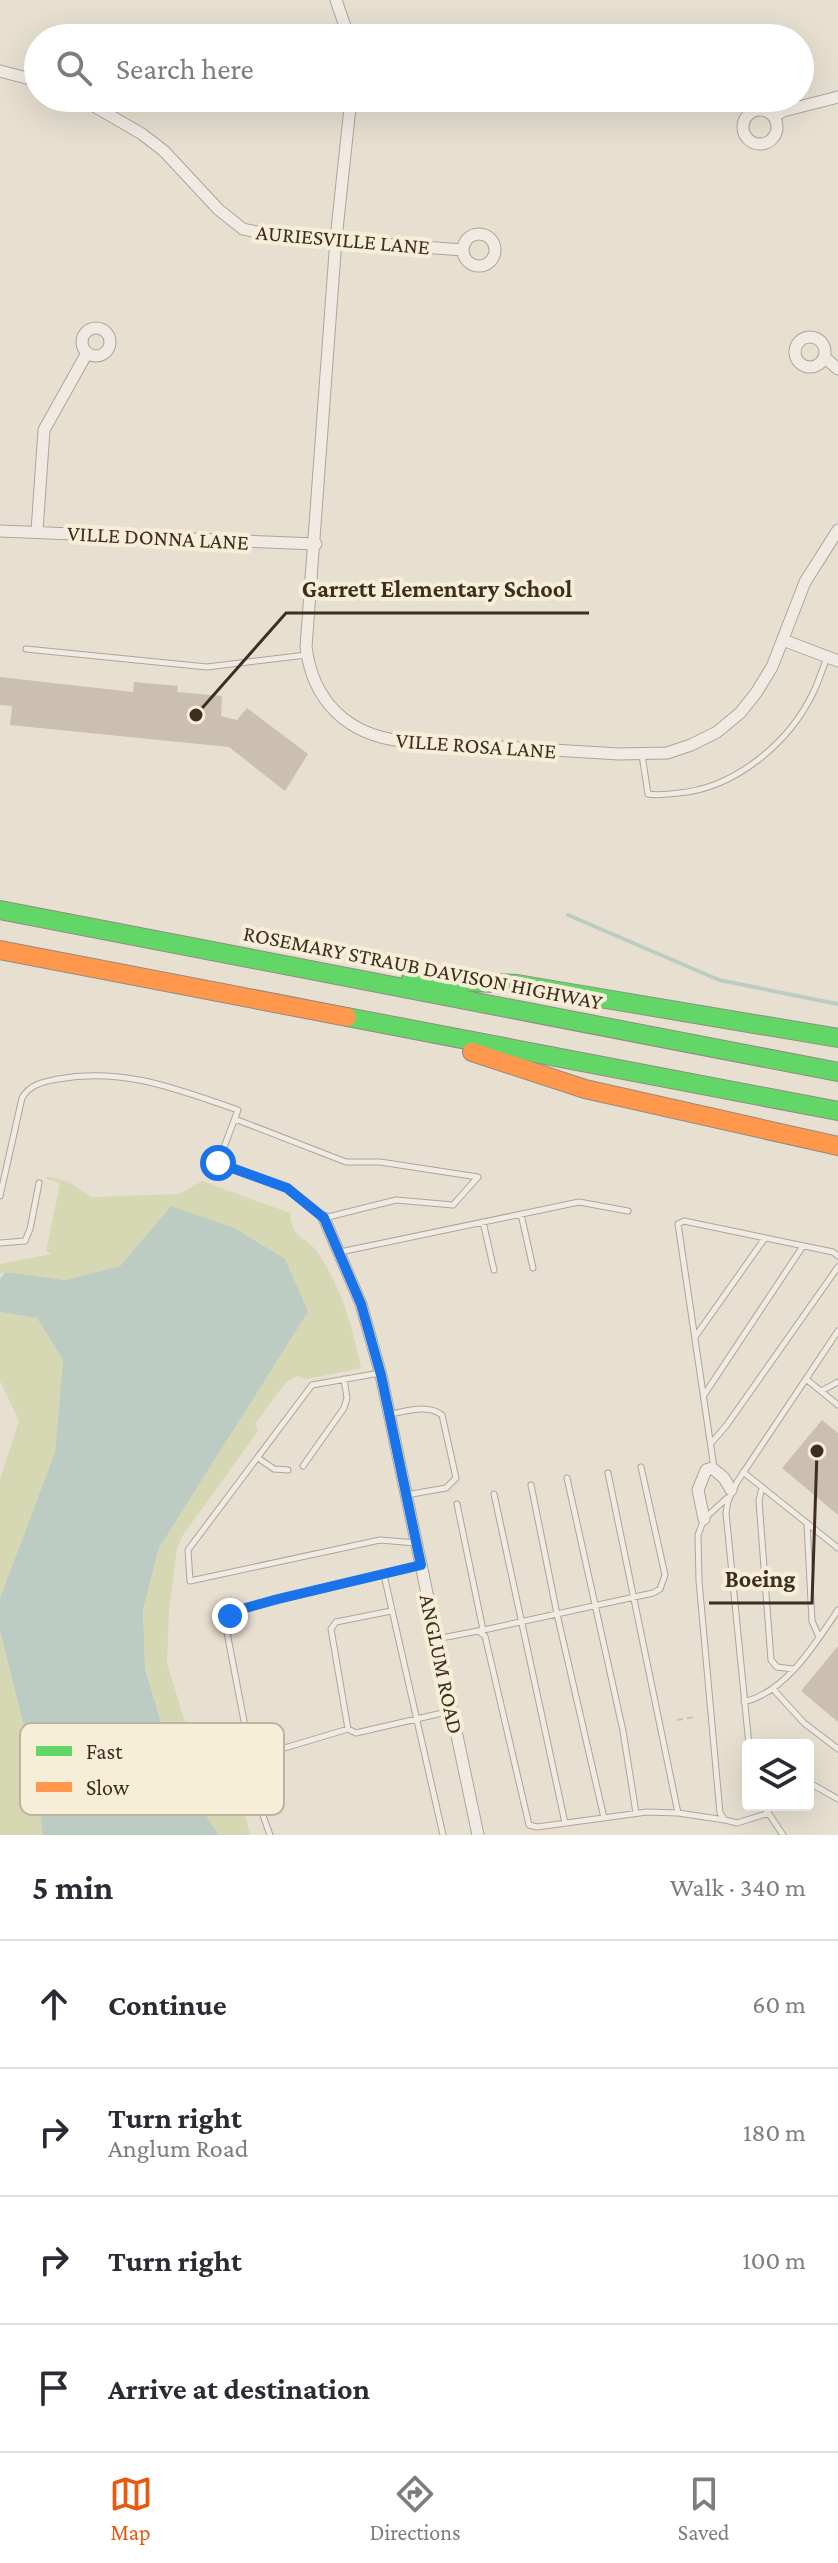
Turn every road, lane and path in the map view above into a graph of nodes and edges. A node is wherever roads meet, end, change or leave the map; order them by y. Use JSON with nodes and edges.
{"nodes":[{"id":1,"x":336,"y":0,"type":"edge"},
{"id":2,"x":344,"y":24,"type":"edge"},
{"id":3,"x":0,"y":71,"type":"edge"},
{"id":4,"x":24,"y":77,"type":"edge"},
{"id":5,"x":838,"y":97,"type":"edge"},
{"id":6,"x":814,"y":103,"type":"edge"},
{"id":7,"x":105,"y":112,"type":"edge"},
{"id":8,"x":350,"y":112,"type":"edge"},
{"id":9,"x":781,"y":112,"type":"edge"},
{"id":10,"x":775,"y":116,"type":"dead end"},
{"id":11,"x":336,"y":239,"type":"junction"},
{"id":12,"x":463,"y":250,"type":"dead end"},
{"id":13,"x":87,"y":353,"type":"dead end"},
{"id":14,"x":824,"y":357,"type":"dead end"},
{"id":15,"x":838,"y":369,"type":"edge"},
{"id":16,"x":838,"y":530,"type":"edge"},
{"id":17,"x":0,"y":531,"type":"edge"},
{"id":18,"x":37,"y":531,"type":"junction"},
{"id":19,"x":316,"y":544,"type":"junction"},
{"id":20,"x":783,"y":640,"type":"junction"},
{"id":21,"x":26,"y":649,"type":"dead end"},
{"id":22,"x":307,"y":655,"type":"junction"},
{"id":23,"x":832,"y":659,"type":"edge"},
{"id":24,"x":642,"y":754,"type":"junction"},
{"id":25,"x":0,"y":910,"type":"edge"},
{"id":26,"x":0,"y":950,"type":"edge"},
{"id":27,"x":336,"y":976,"type":"junction"},
{"id":28,"x":388,"y":1025,"type":"junction"},
{"id":29,"x":838,"y":1038,"type":"edge"},
{"id":30,"x":838,"y":1072,"type":"edge"},
{"id":31,"x":838,"y":1111,"type":"edge"},
{"id":32,"x":235,"y":1119,"type":"junction"},
{"id":33,"x":838,"y":1146,"type":"edge"},
{"id":34,"x":39,"y":1183,"type":"dead end"},
{"id":35,"x":0,"y":1196,"type":"edge"},
{"id":36,"x":628,"y":1211,"type":"dead end"},
{"id":37,"x":521,"y":1214,"type":"junction"},
{"id":38,"x":324,"y":1218,"type":"junction"},
{"id":39,"x":483,"y":1222,"type":"junction"},
{"id":40,"x":765,"y":1238,"type":"junction"},
{"id":41,"x":0,"y":1243,"type":"edge"},
{"id":42,"x":803,"y":1246,"type":"junction"},
{"id":43,"x":339,"y":1252,"type":"junction"},
{"id":44,"x":838,"y":1256,"type":"edge"},
{"id":45,"x":838,"y":1267,"type":"edge"},
{"id":46,"x":533,"y":1268,"type":"dead end"},
{"id":47,"x":494,"y":1270,"type":"dead end"},
{"id":48,"x":838,"y":1331,"type":"edge"},
{"id":49,"x":695,"y":1337,"type":"junction"},
{"id":50,"x":381,"y":1373,"type":"junction"},
{"id":51,"x":344,"y":1379,"type":"junction"},
{"id":52,"x":806,"y":1379,"type":"junction"},
{"id":53,"x":838,"y":1382,"type":"edge"},
{"id":54,"x":821,"y":1391,"type":"junction"},
{"id":55,"x":704,"y":1395,"type":"junction"},
{"id":56,"x":838,"y":1405,"type":"edge"},
{"id":57,"x":389,"y":1414,"type":"junction"},
{"id":58,"x":711,"y":1443,"type":"junction"},
{"id":59,"x":258,"y":1458,"type":"junction"},
{"id":60,"x":303,"y":1466,"type":"dead end"},
{"id":61,"x":641,"y":1467,"type":"dead end"},
{"id":62,"x":714,"y":1469,"type":"junction"},
{"id":63,"x":288,"y":1470,"type":"dead end"},
{"id":64,"x":743,"y":1472,"type":"junction"},
{"id":65,"x":608,"y":1473,"type":"dead end"},
{"id":66,"x":567,"y":1478,"type":"dead end"},
{"id":67,"x":531,"y":1485,"type":"dead end"},
{"id":68,"x":762,"y":1487,"type":"junction"},
{"id":69,"x":731,"y":1490,"type":"junction"},
{"id":70,"x":494,"y":1494,"type":"dead end"},
{"id":71,"x":406,"y":1495,"type":"junction"},
{"id":72,"x":457,"y":1504,"type":"dead end"},
{"id":73,"x":704,"y":1519,"type":"junction"},
{"id":74,"x":807,"y":1523,"type":"junction"},
{"id":75,"x":416,"y":1543,"type":"junction"},
{"id":76,"x":838,"y":1548,"type":"edge"},
{"id":77,"x":421,"y":1565,"type":"junction"},
{"id":78,"x":384,"y":1575,"type":"junction"},
{"id":79,"x":783,"y":1581,"type":"dead end"},
{"id":80,"x":773,"y":1583,"type":"dead end"},
{"id":81,"x":634,"y":1598,"type":"junction"},
{"id":82,"x":595,"y":1606,"type":"junction"},
{"id":83,"x":838,"y":1610,"type":"edge"},
{"id":84,"x":391,"y":1611,"type":"junction"},
{"id":85,"x":557,"y":1614,"type":"junction"},
{"id":86,"x":523,"y":1622,"type":"junction"},
{"id":87,"x":481,"y":1631,"type":"junction"},
{"id":88,"x":819,"y":1637,"type":"junction"},
{"id":89,"x":436,"y":1639,"type":"junction"},
{"id":90,"x":793,"y":1669,"type":"junction"},
{"id":91,"x":773,"y":1689,"type":"junction"},
{"id":92,"x":744,"y":1702,"type":"junction"},
{"id":93,"x":452,"y":1711,"type":"junction"},
{"id":94,"x":695,"y":1717,"type":"dead end"},
{"id":95,"x":416,"y":1720,"type":"junction"},
{"id":96,"x":677,"y":1720,"type":"dead end"},
{"id":97,"x":244,"y":1723,"type":"edge"},
{"id":98,"x":348,"y":1729,"type":"junction"},
{"id":99,"x":748,"y":1739,"type":"edge"},
{"id":100,"x":284,"y":1748,"type":"edge"},
{"id":101,"x":838,"y":1749,"type":"edge"},
{"id":102,"x":814,"y":1785,"type":"edge"},
{"id":103,"x":838,"y":1799,"type":"edge"},
{"id":104,"x":678,"y":1813,"type":"junction"},
{"id":105,"x":769,"y":1813,"type":"joint"},
{"id":106,"x":636,"y":1814,"type":"junction"},
{"id":107,"x":263,"y":1815,"type":"edge"},
{"id":108,"x":604,"y":1818,"type":"junction"},
{"id":109,"x":725,"y":1820,"type":"junction"},
{"id":110,"x":565,"y":1823,"type":"junction"},
{"id":111,"x":270,"y":1835,"type":"edge"},
{"id":112,"x":443,"y":1835,"type":"edge"},
{"id":113,"x":478,"y":1835,"type":"edge"},
{"id":114,"x":783,"y":1835,"type":"edge"}],
"edges":[{"from":1,"to":2,"type":"street"},
{"from":3,"to":4,"type":"street"},
{"from":5,"to":6,"type":"street"},
{"from":7,"to":11,"type":"street","name":"AURIESVILLE LANE"},
{"from":8,"to":11,"type":"street","name":"VILLE ROSA LANE"},
{"from":9,"to":10,"type":"street"},
{"from":11,"to":12,"type":"street","name":"AURIESVILLE LANE"},
{"from":11,"to":19,"type":"street","name":"VILLE ROSA LANE"},
{"from":13,"to":18,"type":"street"},
{"from":14,"to":15,"type":"street"},
{"from":16,"to":20,"type":"street","name":"VILLE ROSA LANE"},
{"from":17,"to":18,"type":"street","name":"VILLE DONNA LANE"},
{"from":18,"to":19,"type":"street","name":"VILLE DONNA LANE"},
{"from":19,"to":22,"type":"street","name":"VILLE ROSA LANE"},
{"from":20,"to":23,"type":"street"},
{"from":20,"to":24,"type":"street","name":"VILLE ROSA LANE"},
{"from":21,"to":22,"type":"lane"},
{"from":22,"to":24,"type":"street","name":"VILLE ROSA LANE"},
{"from":23,"to":24,"type":"lane"},
{"from":25,"to":27,"type":"highway","name":"ROSEMARY STRAUB DAVISON HIGHWAY"},
{"from":26,"to":28,"type":"highway"},
{"from":27,"to":29,"type":"highway"},
{"from":27,"to":30,"type":"highway","name":"ROSEMARY STRAUB DAVISON HIGHWAY"},
{"from":28,"to":31,"type":"highway"},
{"from":28,"to":33,"type":"highway"},
{"from":32,"to":35,"type":"lane"},
{"from":32,"to":38,"type":"lane"},
{"from":32,"to":38,"type":"lane"},
{"from":34,"to":41,"type":"lane"},
{"from":36,"to":37,"type":"lane"},
{"from":37,"to":39,"type":"lane"},
{"from":37,"to":46,"type":"lane"},
{"from":38,"to":43,"type":"street","name":"ANGLUM ROAD"},
{"from":39,"to":43,"type":"lane"},
{"from":39,"to":47,"type":"lane"},
{"from":40,"to":42,"type":"lane"},
{"from":40,"to":49,"type":"lane"},
{"from":40,"to":49,"type":"lane"},
{"from":42,"to":44,"type":"lane"},
{"from":42,"to":55,"type":"lane"},
{"from":43,"to":50,"type":"street","name":"ANGLUM ROAD"},
{"from":45,"to":58,"type":"lane"},
{"from":48,"to":52,"type":"lane"},
{"from":49,"to":55,"type":"lane"},
{"from":50,"to":51,"type":"lane"},
{"from":50,"to":57,"type":"street","name":"ANGLUM ROAD"},
{"from":51,"to":59,"type":"lane"},
{"from":51,"to":60,"type":"lane"},
{"from":52,"to":54,"type":"lane"},
{"from":52,"to":64,"type":"lane"},
{"from":53,"to":54,"type":"lane"},
{"from":54,"to":56,"type":"lane"},
{"from":55,"to":58,"type":"lane"},
{"from":57,"to":71,"type":"street","name":"ANGLUM ROAD"},
{"from":57,"to":71,"type":"lane"},
{"from":58,"to":62,"type":"lane"},
{"from":59,"to":63,"type":"lane"},
{"from":59,"to":75,"type":"lane"},
{"from":61,"to":81,"type":"lane"},
{"from":62,"to":69,"type":"street"},
{"from":62,"to":73,"type":"street"},
{"from":64,"to":68,"type":"lane"},
{"from":64,"to":69,"type":"lane"},
{"from":65,"to":81,"type":"lane"},
{"from":66,"to":82,"type":"lane"},
{"from":67,"to":85,"type":"lane"},
{"from":68,"to":74,"type":"lane"},
{"from":68,"to":90,"type":"lane"},
{"from":69,"to":73,"type":"lane"},
{"from":69,"to":92,"type":"lane"},
{"from":70,"to":86,"type":"lane"},
{"from":71,"to":75,"type":"street","name":"ANGLUM ROAD"},
{"from":72,"to":87,"type":"lane"},
{"from":73,"to":109,"type":"lane"},
{"from":74,"to":76,"type":"lane"},
{"from":74,"to":88,"type":"lane"},
{"from":75,"to":77,"type":"street","name":"ANGLUM ROAD"},
{"from":77,"to":78,"type":"lane"},
{"from":77,"to":89,"type":"street","name":"ANGLUM ROAD"},
{"from":78,"to":84,"type":"lane"},
{"from":78,"to":97,"type":"lane"},
{"from":79,"to":80,"type":"path"},
{"from":81,"to":82,"type":"lane"},
{"from":81,"to":104,"type":"lane"},
{"from":82,"to":85,"type":"lane"},
{"from":82,"to":106,"type":"lane"},
{"from":83,"to":88,"type":"lane"},
{"from":84,"to":95,"type":"lane"},
{"from":84,"to":98,"type":"lane"},
{"from":85,"to":86,"type":"lane"},
{"from":85,"to":108,"type":"lane"},
{"from":86,"to":87,"type":"lane"},
{"from":86,"to":110,"type":"lane"},
{"from":87,"to":89,"type":"lane"},
{"from":87,"to":110,"type":"lane"},
{"from":88,"to":90,"type":"lane"},
{"from":89,"to":93,"type":"street","name":"ANGLUM ROAD"},
{"from":90,"to":91,"type":"lane"},
{"from":91,"to":92,"type":"lane"},
{"from":91,"to":101,"type":"lane"},
{"from":92,"to":99,"type":"lane"},
{"from":93,"to":95,"type":"lane"},
{"from":93,"to":113,"type":"street","name":"ANGLUM ROAD"},
{"from":94,"to":96,"type":"path"},
{"from":95,"to":98,"type":"lane"},
{"from":95,"to":112,"type":"lane"},
{"from":98,"to":100,"type":"lane"},
{"from":102,"to":103,"type":"lane"},
{"from":104,"to":106,"type":"lane"},
{"from":104,"to":109,"type":"lane"},
{"from":105,"to":109,"type":"lane"},
{"from":105,"to":114,"type":"lane"},
{"from":106,"to":108,"type":"lane"},
{"from":107,"to":111,"type":"lane"},
{"from":108,"to":110,"type":"lane"}]}
